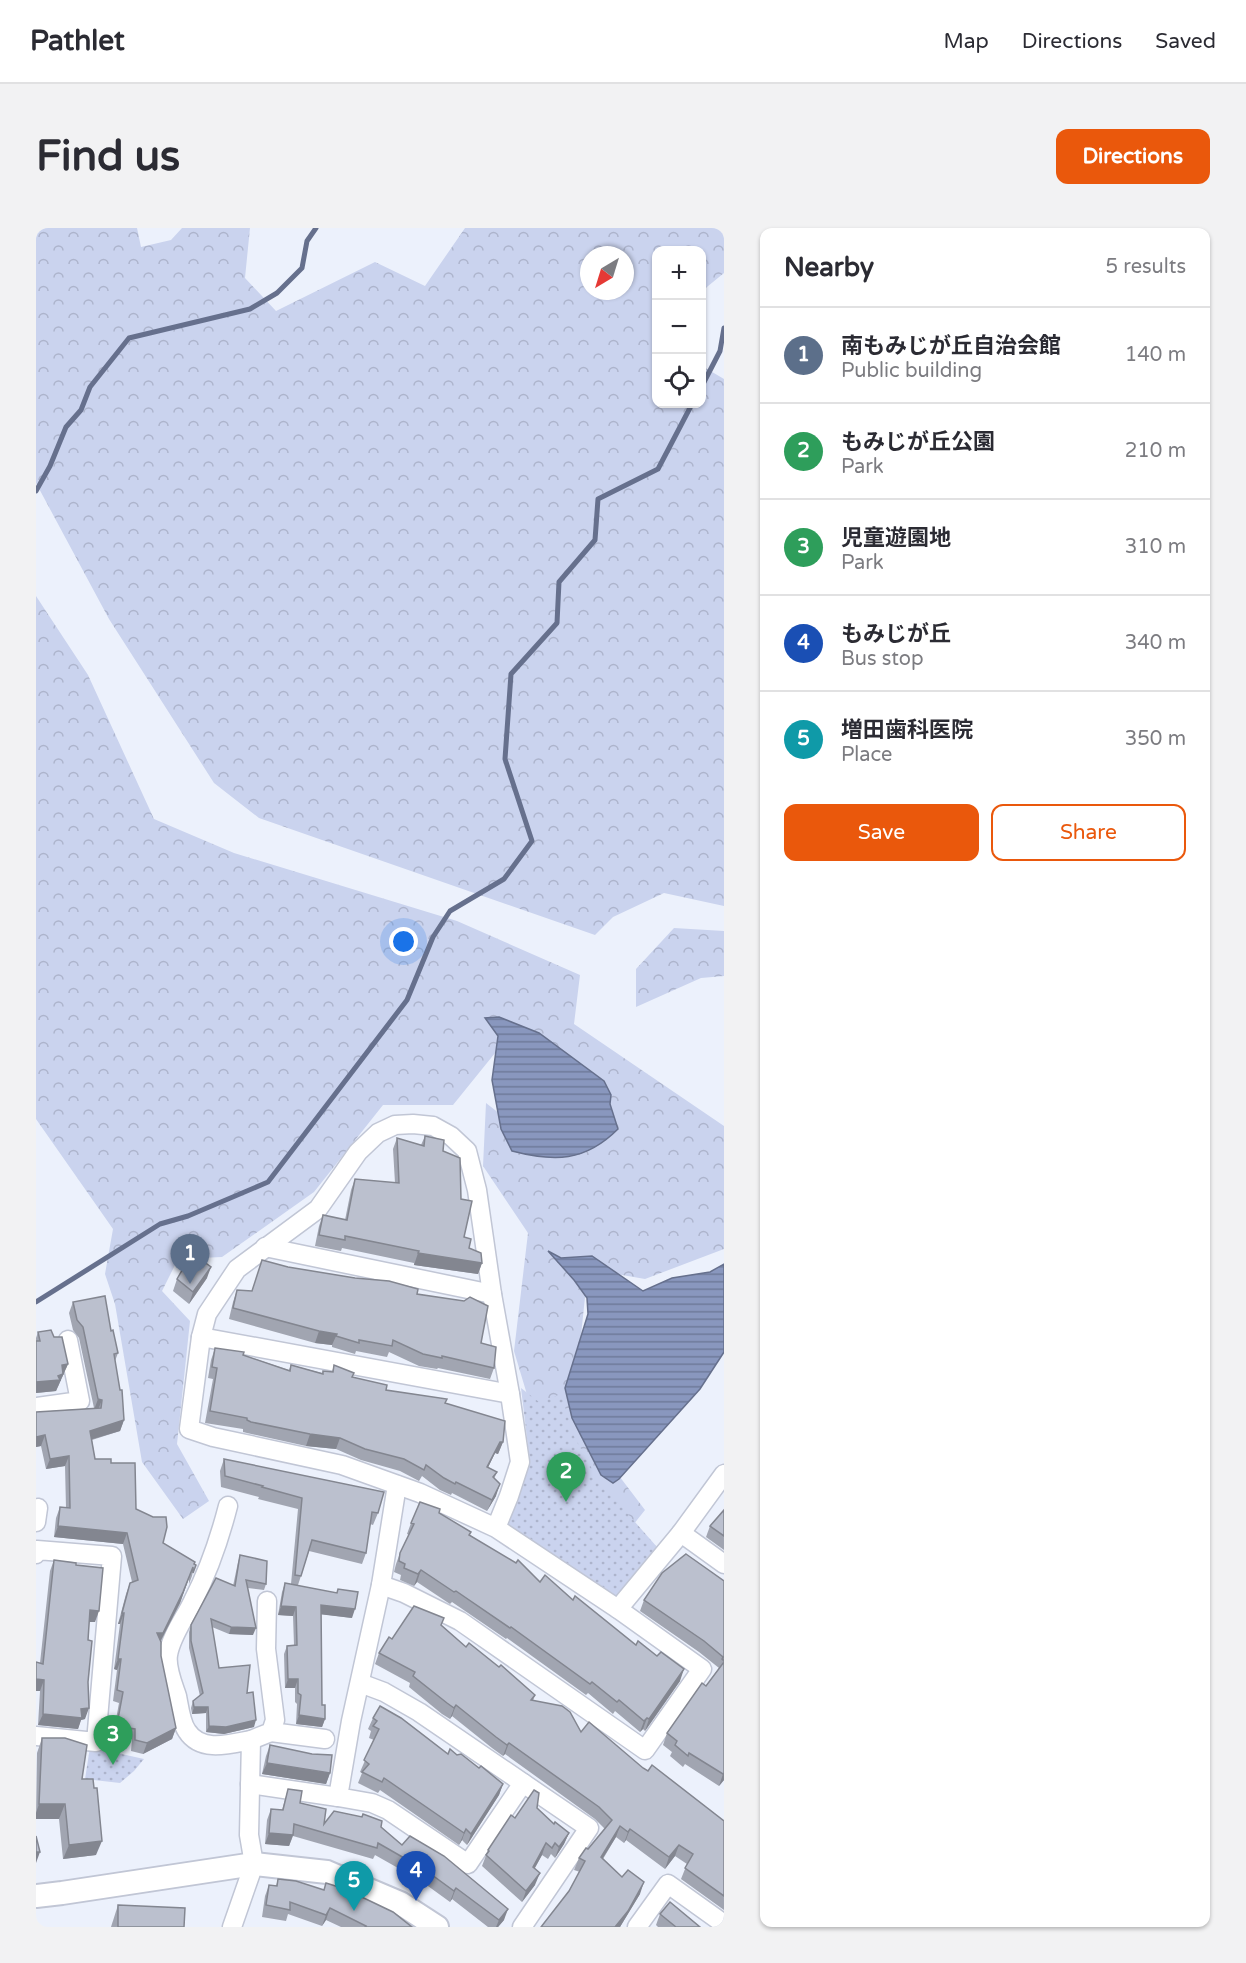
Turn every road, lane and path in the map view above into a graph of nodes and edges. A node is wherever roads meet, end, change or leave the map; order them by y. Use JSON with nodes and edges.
{"nodes":[{"id":1,"x":265,"y":1246,"type":"junction"},
{"id":2,"x":492,"y":1294,"type":"junction"},
{"id":3,"x":201,"y":1337,"type":"junction"},
{"id":4,"x":68,"y":1340,"type":"dead end"},
{"id":5,"x":510,"y":1394,"type":"junction"},
{"id":6,"x":36,"y":1407,"type":"edge"},
{"id":7,"x":724,"y":1474,"type":"edge"},
{"id":8,"x":397,"y":1485,"type":"junction"},
{"id":9,"x":228,"y":1506,"type":"dead end"},
{"id":10,"x":496,"y":1528,"type":"junction"},
{"id":11,"x":681,"y":1533,"type":"junction"},
{"id":12,"x":36,"y":1550,"type":"edge"},
{"id":13,"x":724,"y":1564,"type":"edge"},
{"id":14,"x":381,"y":1585,"type":"junction"},
{"id":15,"x":267,"y":1601,"type":"dead end"},
{"id":16,"x":618,"y":1609,"type":"junction"},
{"id":17,"x":360,"y":1683,"type":"junction"},
{"id":18,"x":271,"y":1732,"type":"junction"},
{"id":19,"x":36,"y":1736,"type":"edge"},
{"id":20,"x":324,"y":1739,"type":"dead end"},
{"id":21,"x":251,"y":1740,"type":"junction"},
{"id":22,"x":523,"y":1783,"type":"junction"},
{"id":23,"x":250,"y":1784,"type":"junction"},
{"id":24,"x":338,"y":1797,"type":"junction"},
{"id":25,"x":254,"y":1864,"type":"junction"},
{"id":26,"x":36,"y":1896,"type":"edge"},
{"id":27,"x":724,"y":1924,"type":"edge"},
{"id":28,"x":232,"y":1927,"type":"edge"},
{"id":29,"x":437,"y":1927,"type":"edge"},
{"id":30,"x":522,"y":1927,"type":"edge"},
{"id":31,"x":637,"y":1927,"type":"edge"}],
"edges":[{"from":1,"to":2,"type":"street"},
{"from":1,"to":2,"type":"street"},
{"from":1,"to":3,"type":"street"},
{"from":2,"to":5,"type":"street"},
{"from":3,"to":5,"type":"street"},
{"from":3,"to":8,"type":"street"},
{"from":4,"to":6,"type":"street"},
{"from":5,"to":10,"type":"street"},
{"from":7,"to":11,"type":"street"},
{"from":8,"to":10,"type":"street"},
{"from":8,"to":14,"type":"street"},
{"from":9,"to":21,"type":"street"},
{"from":10,"to":16,"type":"street"},
{"from":11,"to":13,"type":"street"},
{"from":11,"to":16,"type":"street"},
{"from":12,"to":19,"type":"street"},
{"from":14,"to":16,"type":"street"},
{"from":14,"to":17,"type":"street"},
{"from":15,"to":18,"type":"street"},
{"from":17,"to":22,"type":"street"},
{"from":17,"to":24,"type":"street"},
{"from":18,"to":20,"type":"street"},
{"from":18,"to":21,"type":"street"},
{"from":21,"to":23,"type":"street"},
{"from":22,"to":24,"type":"street"},
{"from":22,"to":30,"type":"street"},
{"from":23,"to":24,"type":"street"},
{"from":23,"to":25,"type":"street"},
{"from":25,"to":26,"type":"street"},
{"from":25,"to":28,"type":"street"},
{"from":25,"to":29,"type":"street"},
{"from":27,"to":31,"type":"street"}]}
